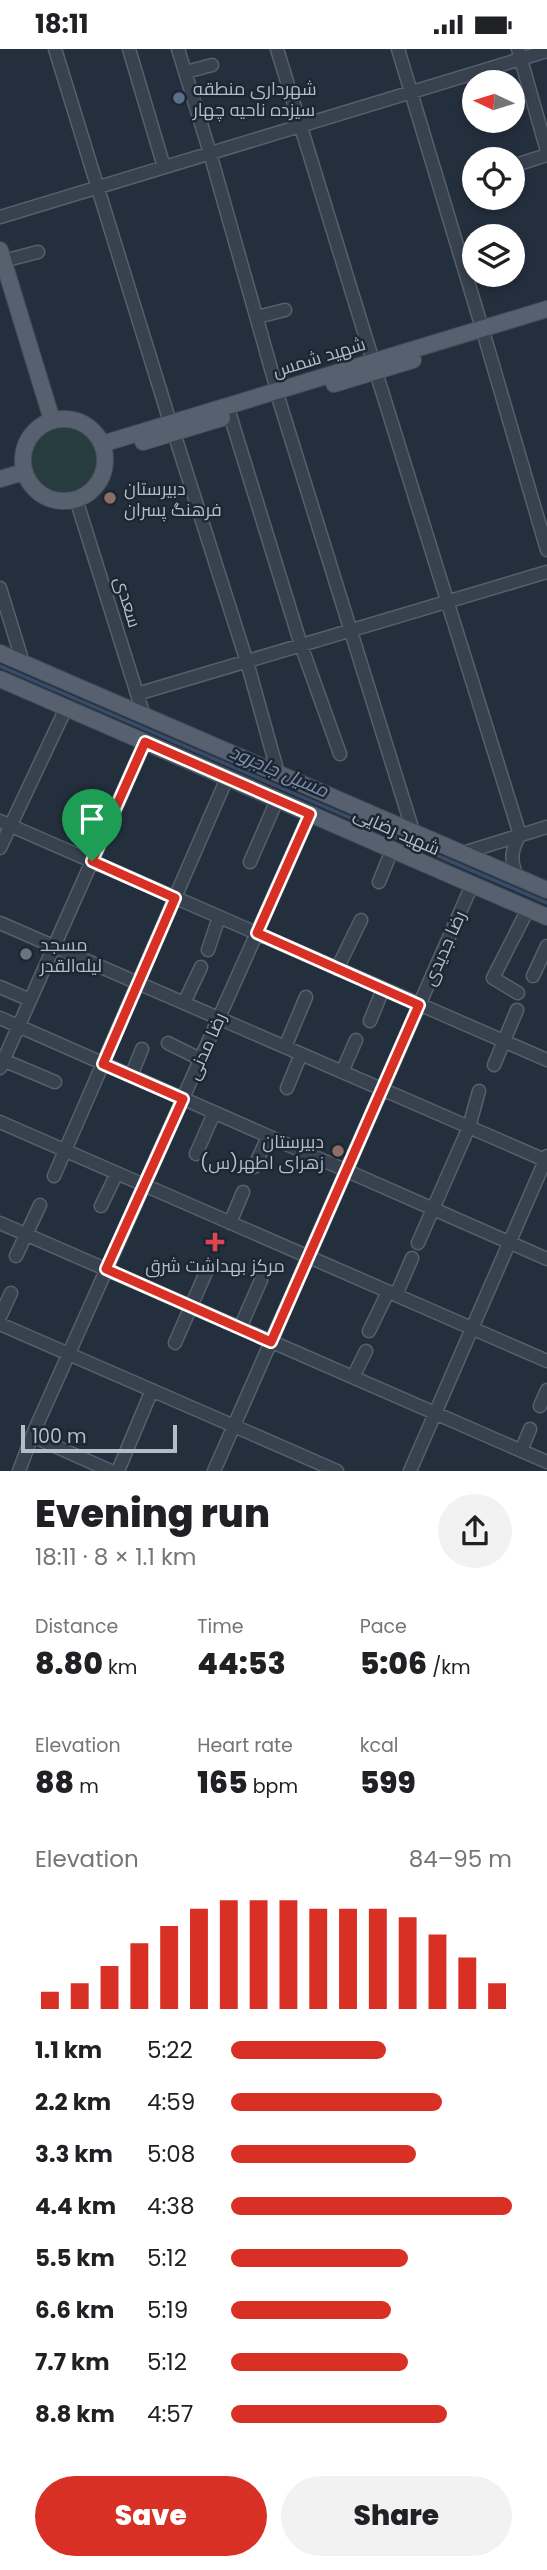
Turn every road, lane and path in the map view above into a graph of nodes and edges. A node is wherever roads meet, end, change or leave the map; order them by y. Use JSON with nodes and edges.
{"nodes":[{"id":1,"x":55,"y":49,"type":"edge"},
{"id":2,"x":130,"y":49,"type":"edge"},
{"id":3,"x":178,"y":49,"type":"edge"},
{"id":4,"x":277,"y":49,"type":"edge"},
{"id":5,"x":398,"y":49,"type":"edge"},
{"id":6,"x":547,"y":51,"type":"edge"},
{"id":7,"x":519,"y":54,"type":"edge"},
{"id":8,"x":212,"y":65,"type":"dead end"},
{"id":9,"x":186,"y":72,"type":"junction"},
{"id":10,"x":411,"y":92,"type":"junction"},
{"id":11,"x":301,"y":126,"type":"junction"},
{"id":12,"x":211,"y":153,"type":"junction"},
{"id":13,"x":547,"y":153,"type":"edge"},
{"id":14,"x":525,"y":162,"type":"edge"},
{"id":15,"x":164,"y":167,"type":"junction"},
{"id":16,"x":98,"y":187,"type":"junction"},
{"id":17,"x":0,"y":217,"type":"edge"},
{"id":18,"x":38,"y":252,"type":"dead end"},
{"id":19,"x":2,"y":256,"type":"edge"},
{"id":20,"x":547,"y":309,"type":"edge"},
{"id":21,"x":285,"y":310,"type":"dead end"},
{"id":22,"x":257,"y":317,"type":"junction"},
{"id":23,"x":547,"y":319,"type":"edge"},
{"id":24,"x":484,"y":333,"type":"junction"},
{"id":25,"x":375,"y":366,"type":"junction"},
{"id":26,"x":278,"y":395,"type":"junction"},
{"id":27,"x":230,"y":415,"type":"junction"},
{"id":28,"x":51,"y":420,"type":"junction"},
{"id":29,"x":172,"y":427,"type":"junction"},
{"id":30,"x":103,"y":449,"type":"junction"},
{"id":31,"x":24,"y":472,"type":"junction"},
{"id":32,"x":0,"y":479,"type":"edge"},
{"id":33,"x":76,"y":499,"type":"junction"},
{"id":34,"x":547,"y":549,"type":"edge"},
{"id":35,"x":547,"y":572,"type":"edge"},
{"id":36,"x":0,"y":587,"type":"edge"},
{"id":37,"x":447,"y":600,"type":"junction"},
{"id":38,"x":352,"y":631,"type":"junction"},
{"id":39,"x":301,"y":645,"type":"junction"},
{"id":40,"x":0,"y":653,"type":"edge"},
{"id":41,"x":247,"y":662,"type":"junction"},
{"id":42,"x":23,"y":663,"type":"junction"},
{"id":43,"x":0,"y":679,"type":"edge"},
{"id":44,"x":137,"y":694,"type":"junction"},
{"id":45,"x":66,"y":708,"type":"junction"},
{"id":46,"x":144,"y":716,"type":"junction"},
{"id":47,"x":145,"y":742,"type":"junction"},
{"id":48,"x":340,"y":754,"type":"dead end"},
{"id":49,"x":278,"y":773,"type":"junction"},
{"id":50,"x":228,"y":778,"type":"junction"},
{"id":51,"x":277,"y":800,"type":"junction"},
{"id":52,"x":310,"y":814,"type":"junction"},
{"id":53,"x":5,"y":823,"type":"edge"},
{"id":54,"x":547,"y":827,"type":"edge"},
{"id":55,"x":413,"y":831,"type":"junction"},
{"id":56,"x":520,"y":835,"type":"junction"},
{"id":57,"x":0,"y":848,"type":"edge"},
{"id":58,"x":392,"y":851,"type":"junction"},
{"id":59,"x":463,"y":852,"type":"junction"},
{"id":60,"x":92,"y":861,"type":"junction"},
{"id":61,"x":250,"y":862,"type":"dead end"},
{"id":62,"x":517,"y":876,"type":"junction"},
{"id":63,"x":379,"y":882,"type":"dead end"},
{"id":64,"x":472,"y":885,"type":"junction"},
{"id":65,"x":547,"y":890,"type":"edge"},
{"id":66,"x":175,"y":898,"type":"junction"},
{"id":67,"x":528,"y":909,"type":"junction"},
{"id":68,"x":219,"y":917,"type":"junction"},
{"id":69,"x":547,"y":917,"type":"edge"},
{"id":70,"x":361,"y":920,"type":"dead end"},
{"id":71,"x":0,"y":923,"type":"edge"},
{"id":72,"x":257,"y":933,"type":"junction"},
{"id":73,"x":54,"y":946,"type":"junction"},
{"id":74,"x":547,"y":946,"type":"edge"},
{"id":75,"x":208,"y":950,"type":"dead end"},
{"id":76,"x":201,"y":967,"type":"dead end"},
{"id":77,"x":337,"y":969,"type":"junction"},
{"id":78,"x":533,"y":976,"type":"dead end"},
{"id":79,"x":138,"y":983,"type":"junction"},
{"id":80,"x":0,"y":987,"type":"edge"},
{"id":81,"x":383,"y":989,"type":"junction"},
{"id":82,"x":518,"y":993,"type":"dead end"},
{"id":83,"x":306,"y":997,"type":"dead end"},
{"id":84,"x":30,"y":1000,"type":"junction"},
{"id":85,"x":184,"y":1003,"type":"junction"},
{"id":86,"x":419,"y":1005,"type":"junction"},
{"id":87,"x":517,"y":1010,"type":"dead end"},
{"id":88,"x":0,"y":1018,"type":"edge"},
{"id":89,"x":219,"y":1018,"type":"junction"},
{"id":90,"x":370,"y":1021,"type":"dead end"},
{"id":91,"x":19,"y":1026,"type":"junction"},
{"id":92,"x":356,"y":1040,"type":"dead end"},
{"id":93,"x":504,"y":1042,"type":"junction"},
{"id":94,"x":168,"y":1043,"type":"dead end"},
{"id":95,"x":285,"y":1047,"type":"junction"},
{"id":96,"x":142,"y":1049,"type":"dead end"},
{"id":97,"x":301,"y":1054,"type":"junction"},
{"id":98,"x":200,"y":1059,"type":"junction"},
{"id":99,"x":547,"y":1060,"type":"edge"},
{"id":100,"x":2,"y":1064,"type":"edge"},
{"id":101,"x":103,"y":1064,"type":"junction"},
{"id":102,"x":494,"y":1066,"type":"dead end"},
{"id":103,"x":342,"y":1072,"type":"junction"},
{"id":104,"x":131,"y":1076,"type":"junction"},
{"id":105,"x":55,"y":1082,"type":"dead end"},
{"id":106,"x":287,"y":1088,"type":"dead end"},
{"id":107,"x":382,"y":1090,"type":"junction"},
{"id":108,"x":479,"y":1091,"type":"dead end"},
{"id":109,"x":183,"y":1099,"type":"junction"},
{"id":110,"x":214,"y":1113,"type":"junction"},
{"id":111,"x":0,"y":1122,"type":"edge"},
{"id":112,"x":469,"y":1127,"type":"junction"},
{"id":113,"x":268,"y":1137,"type":"junction"},
{"id":114,"x":65,"y":1151,"type":"junction"},
{"id":115,"x":196,"y":1154,"type":"dead end"},
{"id":116,"x":546,"y":1159,"type":"edge"},
{"id":117,"x":254,"y":1167,"type":"dead end"},
{"id":118,"x":346,"y":1172,"type":"junction"},
{"id":119,"x":117,"y":1173,"type":"junction"},
{"id":120,"x":54,"y":1176,"type":"dead end"},
{"id":121,"x":144,"y":1185,"type":"junction"},
{"id":122,"x":243,"y":1192,"type":"dead end"},
{"id":123,"x":40,"y":1205,"type":"dead end"},
{"id":124,"x":101,"y":1206,"type":"dead end"},
{"id":125,"x":433,"y":1210,"type":"junction"},
{"id":126,"x":0,"y":1223,"type":"edge"},
{"id":127,"x":230,"y":1223,"type":"junction"},
{"id":128,"x":26,"y":1234,"type":"junction"},
{"id":129,"x":509,"y":1242,"type":"junction"},
{"id":130,"x":418,"y":1243,"type":"dead end"},
{"id":131,"x":16,"y":1256,"type":"dead end"},
{"id":132,"x":309,"y":1257,"type":"junction"},
{"id":133,"x":412,"y":1258,"type":"dead end"},
{"id":134,"x":547,"y":1259,"type":"edge"},
{"id":135,"x":106,"y":1269,"type":"junction"},
{"id":136,"x":207,"y":1270,"type":"dead end"},
{"id":137,"x":261,"y":1280,"type":"dead end"},
{"id":138,"x":11,"y":1293,"type":"dead end"},
{"id":139,"x":392,"y":1294,"type":"junction"},
{"id":140,"x":190,"y":1306,"type":"junction"},
{"id":141,"x":0,"y":1317,"type":"edge"},
{"id":142,"x":0,"y":1324,"type":"edge"},
{"id":143,"x":240,"y":1328,"type":"junction"},
{"id":144,"x":472,"y":1328,"type":"junction"},
{"id":145,"x":369,"y":1331,"type":"dead end"},
{"id":146,"x":271,"y":1342,"type":"junction"},
{"id":147,"x":175,"y":1343,"type":"dead end"},
{"id":148,"x":366,"y":1351,"type":"dead end"},
{"id":149,"x":69,"y":1354,"type":"junction"},
{"id":150,"x":547,"y":1361,"type":"edge"},
{"id":151,"x":353,"y":1377,"type":"junction"},
{"id":152,"x":152,"y":1390,"type":"junction"},
{"id":153,"x":547,"y":1390,"type":"edge"},
{"id":154,"x":540,"y":1406,"type":"dead end"},
{"id":155,"x":435,"y":1412,"type":"junction"},
{"id":156,"x":234,"y":1426,"type":"junction"},
{"id":157,"x":530,"y":1429,"type":"dead end"},
{"id":158,"x":32,"y":1436,"type":"junction"},
{"id":159,"x":521,"y":1451,"type":"junction"},
{"id":160,"x":547,"y":1462,"type":"edge"},
{"id":161,"x":313,"y":1466,"type":"edge"},
{"id":162,"x":19,"y":1471,"type":"edge"},
{"id":163,"x":111,"y":1471,"type":"edge"},
{"id":164,"x":118,"y":1471,"type":"edge"},
{"id":165,"x":214,"y":1471,"type":"edge"},
{"id":166,"x":337,"y":1471,"type":"edge"},
{"id":167,"x":410,"y":1471,"type":"edge"}],
"edges":[{"from":1,"to":16,"type":"street"},
{"from":2,"to":15,"type":"street"},
{"from":3,"to":9,"type":"street"},
{"from":4,"to":11,"type":"street"},
{"from":5,"to":10,"type":"street"},
{"from":6,"to":7,"type":"street"},
{"from":7,"to":10,"type":"street"},
{"from":7,"to":13,"type":"street"},
{"from":8,"to":9,"type":"street"},
{"from":9,"to":12,"type":"street"},
{"from":10,"to":11,"type":"street"},
{"from":10,"to":24,"type":"street"},
{"from":11,"to":12,"type":"street"},
{"from":11,"to":25,"type":"street"},
{"from":12,"to":15,"type":"street"},
{"from":12,"to":22,"type":"street"},
{"from":13,"to":14,"type":"street"},
{"from":15,"to":16,"type":"street"},
{"from":16,"to":17,"type":"street"},
{"from":16,"to":29,"type":"street"},
{"from":18,"to":19,"type":"street"},
{"from":19,"to":28,"type":"main road"},
{"from":20,"to":24,"type":"main road","name":"شهید شمس"},
{"from":21,"to":22,"type":"street"},
{"from":22,"to":26,"type":"street"},
{"from":23,"to":24,"type":"main road","name":"شهید شمس"},
{"from":24,"to":25,"type":"main road","name":"شهید شمس"},
{"from":24,"to":34,"type":"street"},
{"from":25,"to":26,"type":"main road","name":"شهید شمس"},
{"from":25,"to":37,"type":"street"},
{"from":26,"to":27,"type":"main road","name":"شهید شمس"},
{"from":26,"to":29,"type":"main road","name":"شهید شمس"},
{"from":26,"to":38,"type":"street"},
{"from":27,"to":29,"type":"main road","name":"شهید شمس"},
{"from":27,"to":39,"type":"street"},
{"from":28,"to":30,"type":"main road"},
{"from":28,"to":31,"type":"main road"},
{"from":29,"to":30,"type":"main road","name":"شهید شمس"},
{"from":29,"to":41,"type":"street"},
{"from":30,"to":33,"type":"main road"},
{"from":31,"to":32,"type":"main road"},
{"from":31,"to":33,"type":"main road"},
{"from":33,"to":44,"type":"street","name":"سعدی"},
{"from":35,"to":37,"type":"street"},
{"from":36,"to":42,"type":"street"},
{"from":37,"to":38,"type":"street"},
{"from":37,"to":56,"type":"street"},
{"from":38,"to":39,"type":"street"},
{"from":38,"to":55,"type":"street"},
{"from":39,"to":41,"type":"street"},
{"from":39,"to":48,"type":"street"},
{"from":40,"to":42,"type":"main road","name":"شهید رضایی"},
{"from":41,"to":44,"type":"street"},
{"from":41,"to":49,"type":"street"},
{"from":42,"to":46,"type":"main road","name":"شهید رضایی"},
{"from":43,"to":45,"type":"main road","name":"شهید رضایی"},
{"from":44,"to":46,"type":"street","name":"سعدی"},
{"from":45,"to":47,"type":"main road","name":"شهید رضایی"},
{"from":45,"to":53,"type":"street"},
{"from":46,"to":49,"type":"main road","name":"شهید رضایی"},
{"from":47,"to":50,"type":"main road","name":"شهید رضایی"},
{"from":47,"to":60,"type":"street"},
{"from":49,"to":55,"type":"main road","name":"شهید رضایی"},
{"from":50,"to":51,"type":"main road","name":"شهید رضایی"},
{"from":50,"to":66,"type":"street"},
{"from":51,"to":52,"type":"main road","name":"شهید رضایی"},
{"from":51,"to":61,"type":"street"},
{"from":52,"to":58,"type":"main road","name":"شهید رضایی"},
{"from":52,"to":72,"type":"street","name":"رضا مدنی"},
{"from":53,"to":57,"type":"street"},
{"from":53,"to":60,"type":"street"},
{"from":54,"to":56,"type":"street"},
{"from":55,"to":59,"type":"main road","name":"شهید رضایی"},
{"from":56,"to":59,"type":"street"},
{"from":56,"to":62,"type":"street"},
{"from":58,"to":63,"type":"street"},
{"from":58,"to":64,"type":"main road","name":"شهید رضایی"},
{"from":59,"to":62,"type":"main road","name":"شهید رضایی"},
{"from":60,"to":66,"type":"street"},
{"from":60,"to":73,"type":"street"},
{"from":62,"to":65,"type":"main road","name":"شهید رضایی"},
{"from":64,"to":67,"type":"main road","name":"شهید رضایی"},
{"from":64,"to":86,"type":"street","name":"رضا جدیدی"},
{"from":66,"to":68,"type":"street"},
{"from":66,"to":79,"type":"street"},
{"from":67,"to":69,"type":"main road","name":"شهید رضایی"},
{"from":67,"to":82,"type":"street"},
{"from":68,"to":72,"type":"street"},
{"from":68,"to":75,"type":"street"},
{"from":70,"to":77,"type":"street"},
{"from":71,"to":73,"type":"street"},
{"from":72,"to":77,"type":"street"},
{"from":72,"to":89,"type":"street","name":"رضا مدنی"},
{"from":73,"to":79,"type":"street"},
{"from":73,"to":84,"type":"street"},
{"from":74,"to":78,"type":"street"},
{"from":76,"to":85,"type":"street"},
{"from":77,"to":81,"type":"street"},
{"from":79,"to":85,"type":"street"},
{"from":79,"to":101,"type":"street"},
{"from":80,"to":84,"type":"street"},
{"from":81,"to":86,"type":"street"},
{"from":81,"to":90,"type":"street"},
{"from":83,"to":95,"type":"street"},
{"from":84,"to":91,"type":"street"},
{"from":85,"to":89,"type":"street"},
{"from":86,"to":93,"type":"street"},
{"from":86,"to":107,"type":"street","name":"رضا جدیدی"},
{"from":87,"to":93,"type":"street"},
{"from":88,"to":91,"type":"street"},
{"from":89,"to":95,"type":"street"},
{"from":89,"to":98,"type":"street","name":"رضا مدنی"},
{"from":91,"to":100,"type":"street"},
{"from":91,"to":101,"type":"street"},
{"from":92,"to":103,"type":"street"},
{"from":93,"to":99,"type":"street"},
{"from":93,"to":102,"type":"street"},
{"from":94,"to":98,"type":"street"},
{"from":95,"to":97,"type":"street"},
{"from":96,"to":104,"type":"street"},
{"from":97,"to":103,"type":"street"},
{"from":97,"to":106,"type":"street"},
{"from":98,"to":109,"type":"street","name":"رضا مدنی"},
{"from":100,"to":105,"type":"street"},
{"from":101,"to":104,"type":"street"},
{"from":101,"to":114,"type":"street"},
{"from":103,"to":107,"type":"street"},
{"from":104,"to":109,"type":"street"},
{"from":107,"to":112,"type":"street"},
{"from":107,"to":118,"type":"street","name":"رضا جدیدی"},
{"from":108,"to":112,"type":"street"},
{"from":109,"to":110,"type":"street"},
{"from":109,"to":121,"type":"street","name":"رضا مدنی"},
{"from":110,"to":113,"type":"street"},
{"from":110,"to":115,"type":"street"},
{"from":111,"to":114,"type":"street"},
{"from":112,"to":116,"type":"street"},
{"from":112,"to":125,"type":"street"},
{"from":113,"to":117,"type":"street"},
{"from":113,"to":118,"type":"street"},
{"from":114,"to":119,"type":"street"},
{"from":114,"to":120,"type":"street"},
{"from":116,"to":129,"type":"street"},
{"from":118,"to":125,"type":"street"},
{"from":118,"to":132,"type":"street","name":"رضا جدیدی"},
{"from":119,"to":121,"type":"street"},
{"from":119,"to":124,"type":"street"},
{"from":121,"to":127,"type":"street"},
{"from":121,"to":135,"type":"street","name":"رضا مدنی"},
{"from":122,"to":127,"type":"street"},
{"from":123,"to":128,"type":"street"},
{"from":125,"to":129,"type":"street"},
{"from":125,"to":130,"type":"street"},
{"from":126,"to":128,"type":"street"},
{"from":127,"to":132,"type":"street"},
{"from":128,"to":131,"type":"street"},
{"from":128,"to":135,"type":"street"},
{"from":129,"to":134,"type":"street"},
{"from":129,"to":144,"type":"street"},
{"from":132,"to":139,"type":"street"},
{"from":132,"to":146,"type":"street","name":"رضا جدیدی"},
{"from":133,"to":139,"type":"street"},
{"from":135,"to":140,"type":"street"},
{"from":135,"to":149,"type":"street","name":"رضا مدنی"},
{"from":136,"to":140,"type":"street"},
{"from":137,"to":143,"type":"street"},
{"from":138,"to":141,"type":"street"},
{"from":139,"to":144,"type":"street"},
{"from":139,"to":145,"type":"street"},
{"from":140,"to":143,"type":"street"},
{"from":140,"to":147,"type":"street"},
{"from":142,"to":149,"type":"street"},
{"from":143,"to":146,"type":"street"},
{"from":144,"to":150,"type":"street"},
{"from":144,"to":155,"type":"street"},
{"from":146,"to":151,"type":"street"},
{"from":146,"to":156,"type":"street","name":"رضا جدیدی"},
{"from":148,"to":151,"type":"street"},
{"from":149,"to":152,"type":"street"},
{"from":149,"to":158,"type":"street","name":"رضا مدنی"},
{"from":151,"to":155,"type":"street"},
{"from":152,"to":156,"type":"street"},
{"from":152,"to":164,"type":"street"},
{"from":153,"to":154,"type":"street"},
{"from":155,"to":159,"type":"street"},
{"from":155,"to":167,"type":"street"},
{"from":156,"to":161,"type":"street"},
{"from":156,"to":165,"type":"street","name":"رضا جدیدی"},
{"from":157,"to":159,"type":"street"},
{"from":158,"to":162,"type":"street","name":"رضا مدنی"},
{"from":158,"to":163,"type":"street"},
{"from":159,"to":160,"type":"street"},
{"from":161,"to":166,"type":"street"}]}
